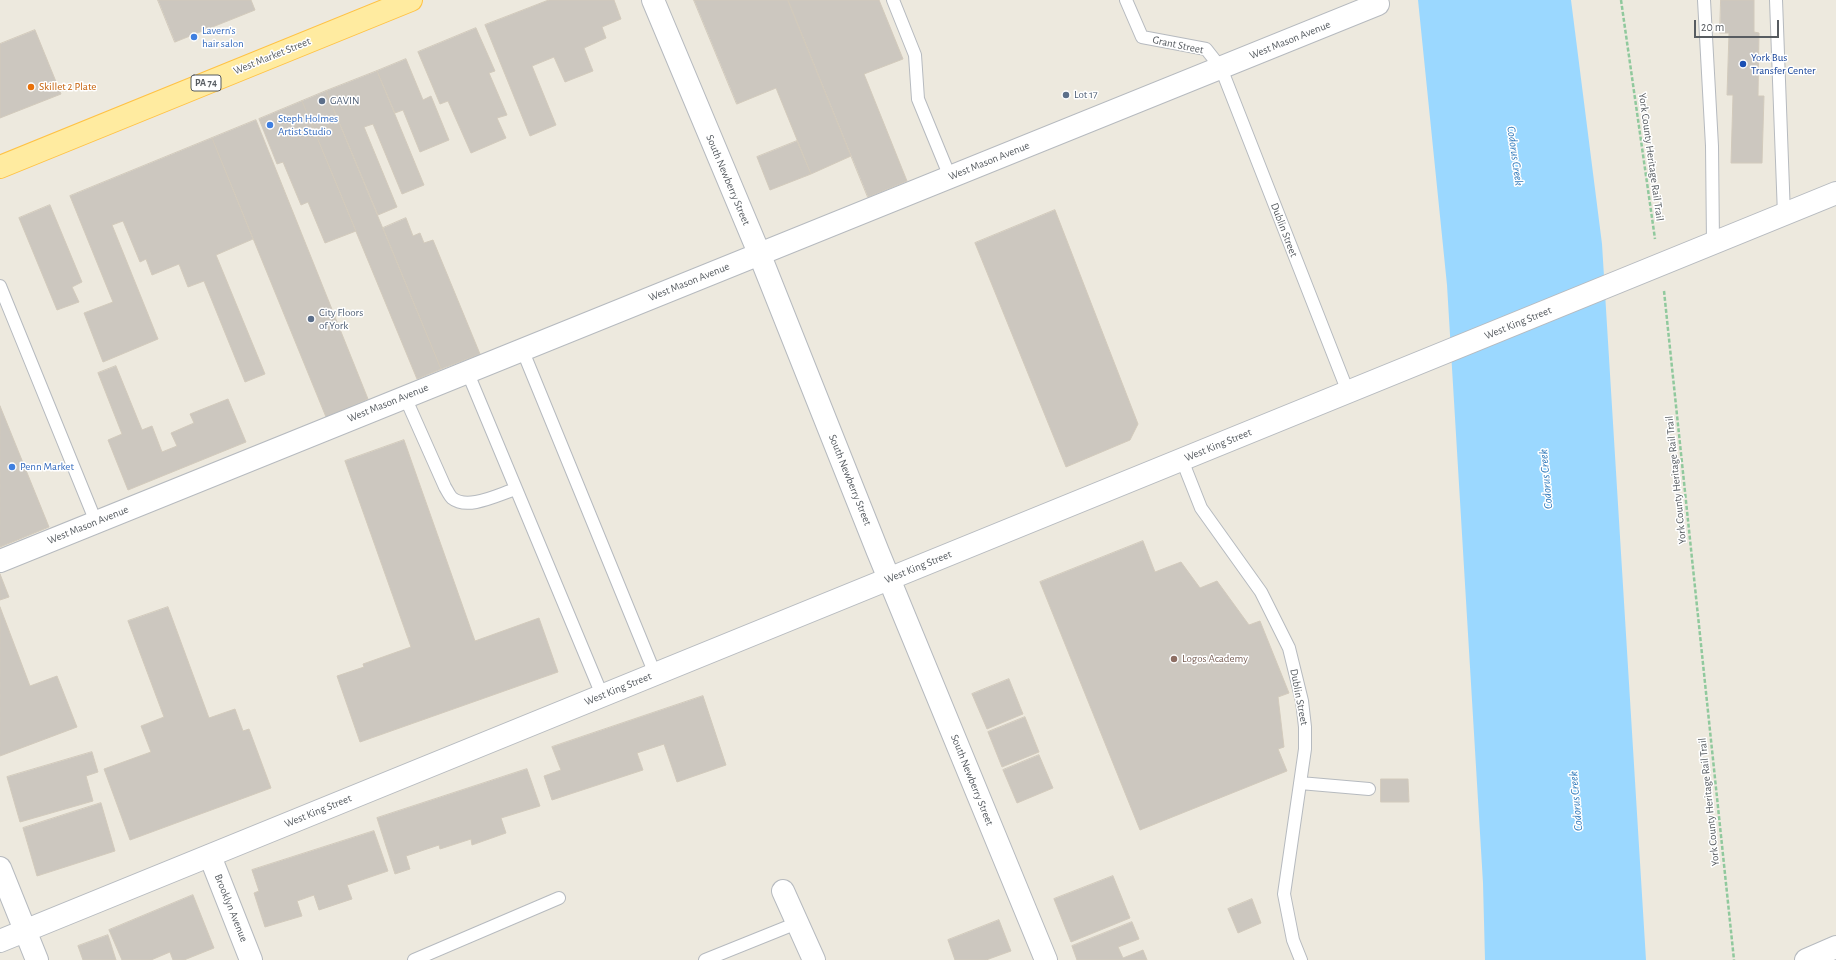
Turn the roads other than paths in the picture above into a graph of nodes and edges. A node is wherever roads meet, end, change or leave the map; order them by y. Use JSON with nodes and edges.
{"nodes":[{"id":1,"x":412,"y":0,"type":"edge"},
{"id":2,"x":653,"y":0,"type":"edge"},
{"id":3,"x":893,"y":0,"type":"edge"},
{"id":4,"x":1126,"y":0,"type":"edge"},
{"id":5,"x":1704,"y":0,"type":"edge"},
{"id":6,"x":1776,"y":0,"type":"edge"},
{"id":7,"x":1378,"y":4,"type":"dead end"},
{"id":8,"x":1221,"y":68,"type":"junction"},
{"id":9,"x":0,"y":167,"type":"edge"},
{"id":10,"x":950,"y":177,"type":"junction"},
{"id":11,"x":1836,"y":193,"type":"edge"},
{"id":12,"x":1784,"y":215,"type":"junction"},
{"id":13,"x":1713,"y":243,"type":"junction"},
{"id":14,"x":759,"y":253,"type":"junction"},
{"id":15,"x":0,"y":286,"type":"edge"},
{"id":16,"x":522,"y":349,"type":"junction"},
{"id":17,"x":467,"y":372,"type":"junction"},
{"id":18,"x":1348,"y":392,"type":"junction"},
{"id":19,"x":405,"y":397,"type":"junction"},
{"id":20,"x":1182,"y":460,"type":"junction"},
{"id":21,"x":516,"y":489,"type":"junction"},
{"id":22,"x":96,"y":522,"type":"junction"},
{"id":23,"x":0,"y":561,"type":"edge"},
{"id":24,"x":889,"y":578,"type":"junction"},
{"id":25,"x":655,"y":674,"type":"junction"},
{"id":26,"x":602,"y":695,"type":"junction"},
{"id":27,"x":1300,"y":783,"type":"junction"},
{"id":28,"x":1370,"y":789,"type":"dead end"},
{"id":29,"x":210,"y":856,"type":"junction"},
{"id":30,"x":0,"y":868,"type":"edge"},
{"id":31,"x":783,"y":891,"type":"dead end"},
{"id":32,"x":559,"y":898,"type":"dead end"},
{"id":33,"x":797,"y":923,"type":"junction"},
{"id":34,"x":25,"y":931,"type":"junction"},
{"id":35,"x":0,"y":941,"type":"edge"},
{"id":36,"x":1836,"y":948,"type":"edge"},
{"id":37,"x":37,"y":960,"type":"edge"},
{"id":38,"x":252,"y":960,"type":"edge"},
{"id":39,"x":414,"y":960,"type":"edge"},
{"id":40,"x":705,"y":960,"type":"edge"},
{"id":41,"x":814,"y":960,"type":"edge"},
{"id":42,"x":1046,"y":960,"type":"edge"},
{"id":43,"x":1301,"y":960,"type":"edge"},
{"id":44,"x":1806,"y":960,"type":"edge"}],
"edges":[{"from":1,"to":9,"type":"main road","name":"West Market Street","number":"PA 74"},
{"from":2,"to":14,"type":"street","name":"South Newberry Street"},
{"from":3,"to":10,"type":"lane"},
{"from":4,"to":8,"type":"lane","name":"Grant Street"},
{"from":5,"to":13,"type":"lane"},
{"from":6,"to":12,"type":"lane"},
{"from":7,"to":8,"type":"street","name":"West Mason Avenue"},
{"from":8,"to":10,"type":"street","name":"West Mason Avenue"},
{"from":8,"to":18,"type":"lane","name":"Dublin Street"},
{"from":10,"to":14,"type":"street","name":"West Mason Avenue"},
{"from":11,"to":12,"type":"street","name":"West King Street"},
{"from":12,"to":13,"type":"street","name":"West King Street"},
{"from":13,"to":18,"type":"street","name":"West King Street"},
{"from":14,"to":16,"type":"street","name":"West Mason Avenue"},
{"from":14,"to":24,"type":"street","name":"South Newberry Street"},
{"from":15,"to":22,"type":"lane"},
{"from":16,"to":17,"type":"street","name":"West Mason Avenue"},
{"from":16,"to":25,"type":"lane"},
{"from":17,"to":19,"type":"street","name":"West Mason Avenue"},
{"from":17,"to":21,"type":"lane"},
{"from":18,"to":20,"type":"street","name":"West King Street"},
{"from":19,"to":21,"type":"lane"},
{"from":19,"to":22,"type":"street","name":"West Mason Avenue"},
{"from":20,"to":24,"type":"street","name":"West King Street"},
{"from":20,"to":27,"type":"lane","name":"Dublin Street"},
{"from":21,"to":26,"type":"lane"},
{"from":22,"to":23,"type":"street","name":"West Mason Avenue"},
{"from":24,"to":25,"type":"street","name":"West King Street"},
{"from":24,"to":42,"type":"street","name":"South Newberry Street"},
{"from":25,"to":26,"type":"street","name":"West King Street"},
{"from":26,"to":29,"type":"street","name":"West King Street"},
{"from":27,"to":28,"type":"lane"},
{"from":27,"to":43,"type":"lane","name":"Dublin Street"},
{"from":29,"to":34,"type":"street","name":"West King Street"},
{"from":29,"to":38,"type":"street","name":"Brooklyn Avenue"},
{"from":30,"to":34,"type":"street"},
{"from":31,"to":33,"type":"street"},
{"from":32,"to":39,"type":"lane"},
{"from":33,"to":40,"type":"lane"},
{"from":33,"to":41,"type":"street"},
{"from":34,"to":35,"type":"street","name":"West King Street"},
{"from":34,"to":37,"type":"street"},
{"from":36,"to":44,"type":"street"}]}
